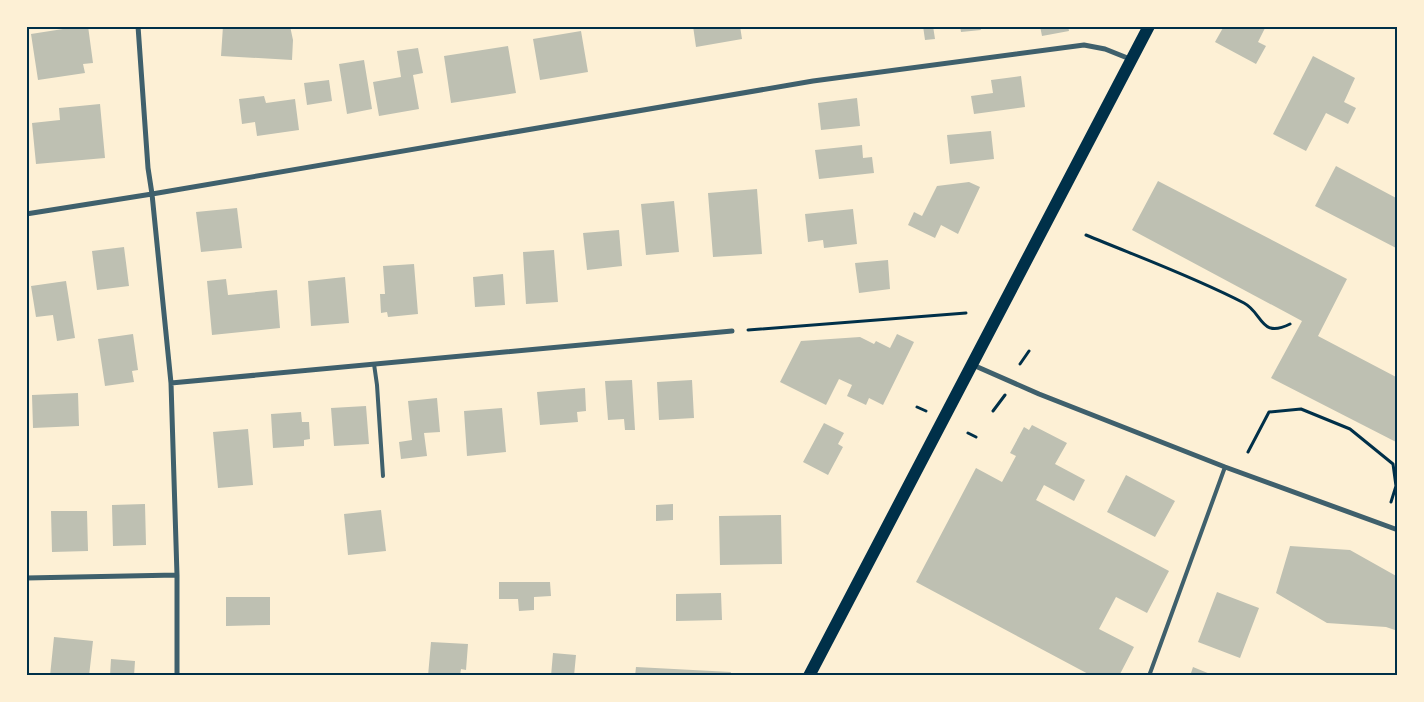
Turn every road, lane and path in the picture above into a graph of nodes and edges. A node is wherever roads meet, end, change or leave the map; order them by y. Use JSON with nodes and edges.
{"nodes":[{"id":1,"x":138,"y":26,"type":"edge"},
{"id":2,"x":1149,"y":26,"type":"edge"},
{"id":3,"x":1132,"y":60,"type":"junction"},
{"id":4,"x":152,"y":194,"type":"junction"},
{"id":5,"x":26,"y":214,"type":"edge"},
{"id":6,"x":1086,"y":235,"type":"dead end"},
{"id":7,"x":966,"y":313,"type":"dead end"},
{"id":8,"x":1290,"y":324,"type":"dead end"},
{"id":9,"x":732,"y":331,"type":"joint"},
{"id":10,"x":1029,"y":352,"type":"dead end"},
{"id":11,"x":374,"y":364,"type":"junction"},
{"id":12,"x":1020,"y":364,"type":"dead end"},
{"id":13,"x":973,"y":365,"type":"junction"},
{"id":14,"x":171,"y":383,"type":"junction"},
{"id":15,"x":1005,"y":395,"type":"dead end"},
{"id":16,"x":917,"y":407,"type":"dead end"},
{"id":17,"x":926,"y":411,"type":"dead end"},
{"id":18,"x":993,"y":411,"type":"dead end"},
{"id":19,"x":968,"y":433,"type":"dead end"},
{"id":20,"x":976,"y":437,"type":"dead end"},
{"id":21,"x":1248,"y":452,"type":"dead end"},
{"id":22,"x":1225,"y":467,"type":"junction"},
{"id":23,"x":383,"y":476,"type":"dead end"},
{"id":24,"x":1391,"y":502,"type":"dead end"},
{"id":25,"x":1398,"y":530,"type":"edge"},
{"id":26,"x":177,"y":575,"type":"junction"},
{"id":27,"x":26,"y":578,"type":"edge"},
{"id":28,"x":177,"y":676,"type":"edge"},
{"id":29,"x":809,"y":676,"type":"edge"},
{"id":30,"x":1149,"y":676,"type":"edge"}],
"edges":[{"from":1,"to":4,"type":"street"},
{"from":2,"to":3,"type":"main road"},
{"from":3,"to":4,"type":"street"},
{"from":3,"to":13,"type":"main road"},
{"from":4,"to":5,"type":"street"},
{"from":4,"to":14,"type":"street"},
{"from":6,"to":8,"type":"path"},
{"from":7,"to":9,"type":"path"},
{"from":9,"to":11,"type":"street"},
{"from":10,"to":12,"type":"path"},
{"from":11,"to":14,"type":"street"},
{"from":11,"to":23,"type":"lane"},
{"from":13,"to":22,"type":"street"},
{"from":13,"to":29,"type":"main road"},
{"from":14,"to":26,"type":"street"},
{"from":15,"to":18,"type":"path"},
{"from":16,"to":17,"type":"path"},
{"from":19,"to":20,"type":"path"},
{"from":21,"to":24,"type":"path"},
{"from":22,"to":25,"type":"street"},
{"from":22,"to":30,"type":"lane"},
{"from":26,"to":27,"type":"street"},
{"from":26,"to":28,"type":"street"}]}
